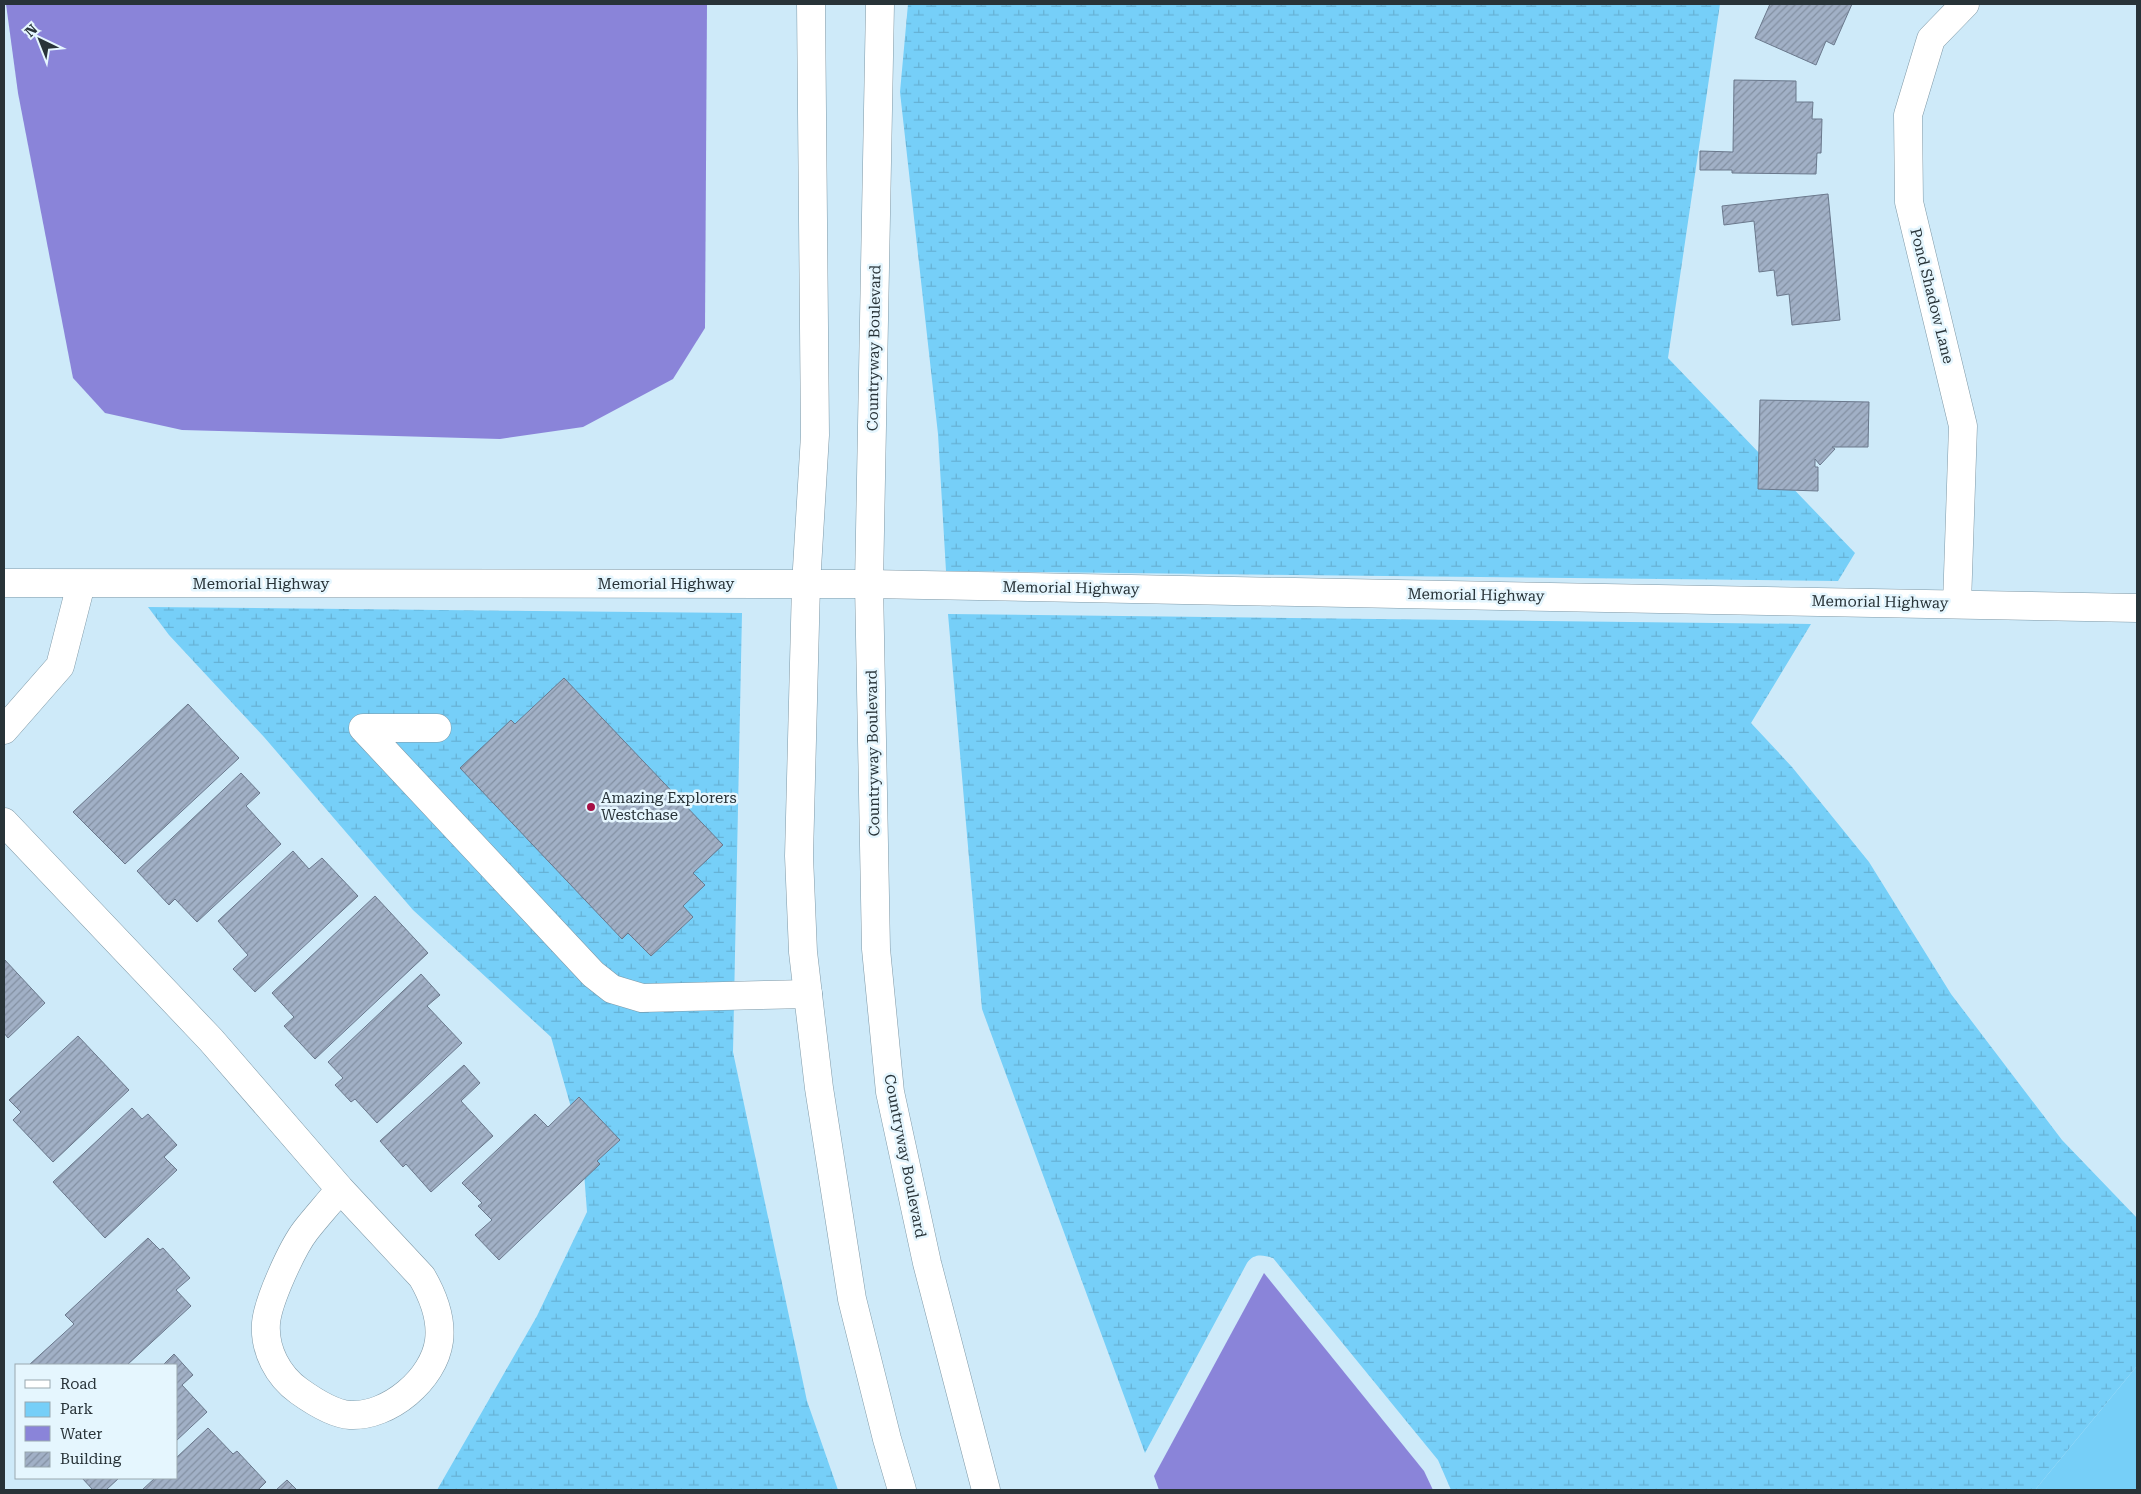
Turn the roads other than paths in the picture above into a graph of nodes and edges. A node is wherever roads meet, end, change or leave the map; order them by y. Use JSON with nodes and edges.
{"nodes":[{"id":1,"x":810,"y":4,"type":"edge"},
{"id":2,"x":880,"y":4,"type":"edge"},
{"id":3,"x":1965,"y":4,"type":"edge"},
{"id":4,"x":4,"y":583,"type":"edge"},
{"id":5,"x":81,"y":584,"type":"junction"},
{"id":6,"x":869,"y":584,"type":"junction"},
{"id":7,"x":806,"y":585,"type":"junction"},
{"id":8,"x":1957,"y":604,"type":"junction"},
{"id":9,"x":2137,"y":608,"type":"edge"},
{"id":10,"x":437,"y":728,"type":"dead end"},
{"id":11,"x":4,"y":730,"type":"edge"},
{"id":12,"x":4,"y":822,"type":"edge"},
{"id":13,"x":808,"y":994,"type":"junction"},
{"id":14,"x":340,"y":1189,"type":"junction"},
{"id":15,"x":902,"y":1490,"type":"edge"},
{"id":16,"x":986,"y":1490,"type":"edge"}],
"edges":[{"from":1,"to":7,"type":"street"},
{"from":2,"to":6,"type":"street","name":"Countryway Boulevard"},
{"from":3,"to":8,"type":"street","name":"Pond Shadow Lane"},
{"from":4,"to":5,"type":"street","name":"Memorial Highway"},
{"from":5,"to":7,"type":"street","name":"Memorial Highway"},
{"from":5,"to":11,"type":"street"},
{"from":6,"to":7,"type":"street","name":"Memorial Highway"},
{"from":6,"to":8,"type":"street","name":"Memorial Highway"},
{"from":6,"to":16,"type":"street","name":"Countryway Boulevard"},
{"from":7,"to":13,"type":"street"},
{"from":8,"to":9,"type":"street","name":"Memorial Highway"},
{"from":10,"to":13,"type":"street"},
{"from":12,"to":14,"type":"street"},
{"from":13,"to":15,"type":"street"},
{"from":14,"to":14,"type":"street"}]}
